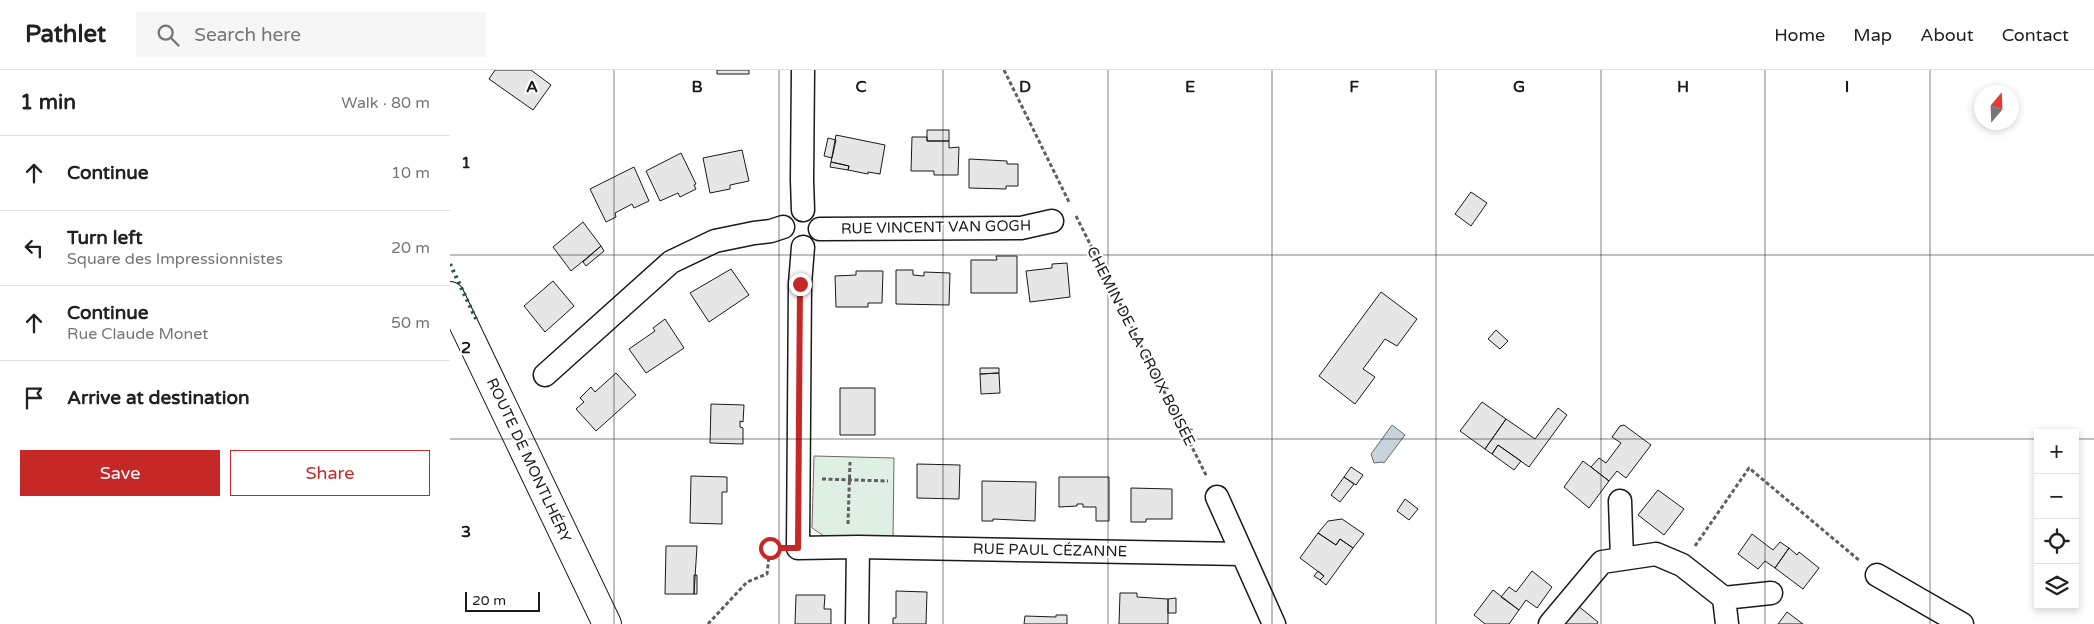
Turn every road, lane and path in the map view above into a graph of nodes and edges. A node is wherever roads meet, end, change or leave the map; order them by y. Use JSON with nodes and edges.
{"nodes":[{"id":1,"x":803,"y":70,"type":"edge"},
{"id":2,"x":1004,"y":70,"type":"edge"},
{"id":3,"x":1070,"y":206,"type":"dead end"},
{"id":4,"x":803,"y":210,"type":"junction"},
{"id":5,"x":1075,"y":214,"type":"dead end"},
{"id":6,"x":1052,"y":222,"type":"dead end"},
{"id":7,"x":783,"y":227,"type":"junction"},
{"id":8,"x":820,"y":229,"type":"junction"},
{"id":9,"x":803,"y":248,"type":"junction"},
{"id":10,"x":450,"y":296,"type":"edge"},
{"id":11,"x":545,"y":375,"type":"dead end"},
{"id":12,"x":850,"y":462,"type":"dead end"},
{"id":13,"x":798,"y":478,"type":"junction"},
{"id":14,"x":850,"y":480,"type":"junction"},
{"id":15,"x":888,"y":481,"type":"dead end"},
{"id":16,"x":1217,"y":497,"type":"joint"},
{"id":17,"x":1620,"y":501,"type":"dead end"},
{"id":18,"x":853,"y":547,"type":"junction"},
{"id":19,"x":798,"y":548,"type":"junction"},
{"id":20,"x":1242,"y":554,"type":"junction"},
{"id":21,"x":1622,"y":559,"type":"junction"},
{"id":22,"x":1682,"y":565,"type":"junction"},
{"id":23,"x":1877,"y":575,"type":"joint"},
{"id":24,"x":1771,"y":593,"type":"dead end"},
{"id":25,"x":1724,"y":598,"type":"junction"},
{"id":26,"x":607,"y":624,"type":"edge"},
{"id":27,"x":708,"y":624,"type":"edge"},
{"id":28,"x":857,"y":624,"type":"edge"},
{"id":29,"x":1274,"y":624,"type":"edge"},
{"id":30,"x":1550,"y":624,"type":"edge"},
{"id":31,"x":1727,"y":624,"type":"edge"},
{"id":32,"x":1962,"y":624,"type":"edge"}],
"edges":[{"from":1,"to":4,"type":"street"},
{"from":2,"to":3,"type":"path"},
{"from":4,"to":7,"type":"street"},
{"from":4,"to":8,"type":"street"},
{"from":5,"to":16,"type":"path","name":"CHEMIN DE LA CROIX BOISÉE"},
{"from":6,"to":8,"type":"street","name":"RUE VINCENT VAN GOGH"},
{"from":7,"to":9,"type":"street"},
{"from":7,"to":11,"type":"street"},
{"from":8,"to":9,"type":"street"},
{"from":9,"to":13,"type":"street"},
{"from":10,"to":26,"type":"main road","name":"ROUTE DE MONTLHÉRY"},
{"from":12,"to":14,"type":"path"},
{"from":13,"to":14,"type":"path"},
{"from":13,"to":19,"type":"street"},
{"from":14,"to":15,"type":"path"},
{"from":14,"to":18,"type":"path"},
{"from":16,"to":20,"type":"street"},
{"from":17,"to":21,"type":"street"},
{"from":18,"to":19,"type":"street","name":"RUE PAUL CÉZANNE"},
{"from":18,"to":20,"type":"street","name":"RUE PAUL CÉZANNE"},
{"from":18,"to":28,"type":"street"},
{"from":19,"to":27,"type":"path"},
{"from":20,"to":29,"type":"street"},
{"from":21,"to":22,"type":"street"},
{"from":21,"to":30,"type":"street"},
{"from":22,"to":23,"type":"path"},
{"from":22,"to":25,"type":"street"},
{"from":23,"to":32,"type":"street"},
{"from":24,"to":25,"type":"street"},
{"from":25,"to":31,"type":"street"}]}
